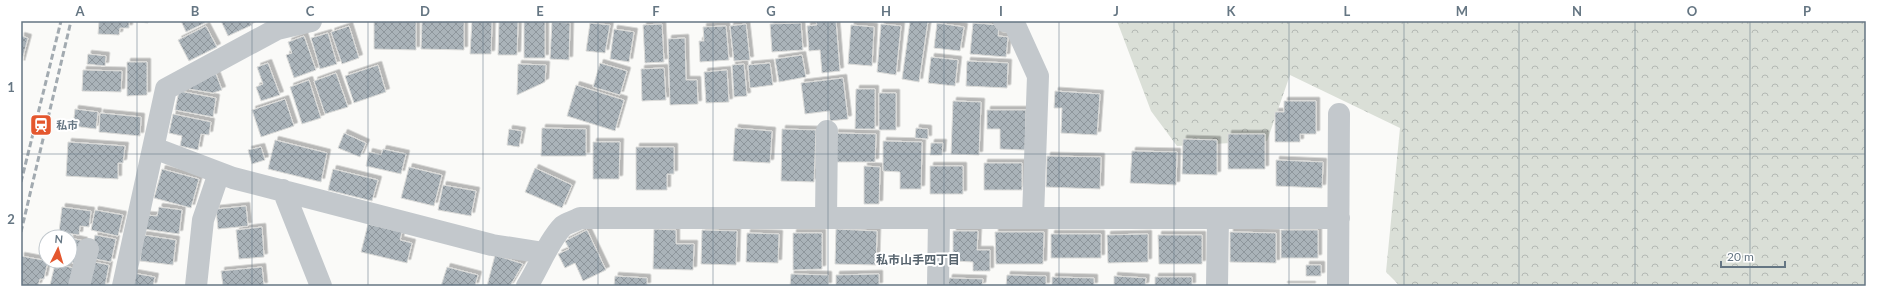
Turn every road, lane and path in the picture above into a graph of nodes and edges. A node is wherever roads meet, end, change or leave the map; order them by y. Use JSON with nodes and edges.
{"nodes":[{"id":1,"x":312,"y":21,"type":"edge"},
{"id":2,"x":1004,"y":21,"type":"edge"},
{"id":3,"x":276,"y":25,"type":"edge"},
{"id":4,"x":1339,"y":114,"type":"dead end"},
{"id":5,"x":827,"y":131,"type":"dead end"},
{"id":6,"x":154,"y":148,"type":"junction"},
{"id":7,"x":219,"y":173,"type":"junction"},
{"id":8,"x":283,"y":190,"type":"junction"},
{"id":9,"x":1033,"y":217,"type":"junction"},
{"id":10,"x":826,"y":218,"type":"junction"},
{"id":11,"x":939,"y":218,"type":"junction"},
{"id":12,"x":1218,"y":218,"type":"junction"},
{"id":13,"x":1339,"y":218,"type":"junction"},
{"id":14,"x":88,"y":249,"type":"dead end"},
{"id":15,"x":544,"y":253,"type":"junction"},
{"id":16,"x":79,"y":286,"type":"edge"},
{"id":17,"x":123,"y":286,"type":"edge"},
{"id":18,"x":196,"y":286,"type":"edge"},
{"id":19,"x":321,"y":286,"type":"edge"},
{"id":20,"x":527,"y":286,"type":"edge"},
{"id":21,"x":938,"y":286,"type":"edge"},
{"id":22,"x":1217,"y":286,"type":"edge"},
{"id":23,"x":1338,"y":286,"type":"edge"}],
"edges":[{"from":1,"to":3,"type":"street"},
{"from":2,"to":9,"type":"street"},
{"from":3,"to":6,"type":"street"},
{"from":4,"to":13,"type":"street"},
{"from":5,"to":10,"type":"street"},
{"from":6,"to":7,"type":"street"},
{"from":6,"to":17,"type":"street"},
{"from":7,"to":8,"type":"street"},
{"from":7,"to":18,"type":"street"},
{"from":8,"to":15,"type":"street"},
{"from":8,"to":19,"type":"street"},
{"from":9,"to":11,"type":"street"},
{"from":9,"to":12,"type":"street"},
{"from":10,"to":11,"type":"street"},
{"from":10,"to":15,"type":"street"},
{"from":11,"to":21,"type":"street"},
{"from":12,"to":13,"type":"street"},
{"from":12,"to":22,"type":"street"},
{"from":13,"to":23,"type":"street"},
{"from":14,"to":16,"type":"street"},
{"from":15,"to":20,"type":"street"}]}
